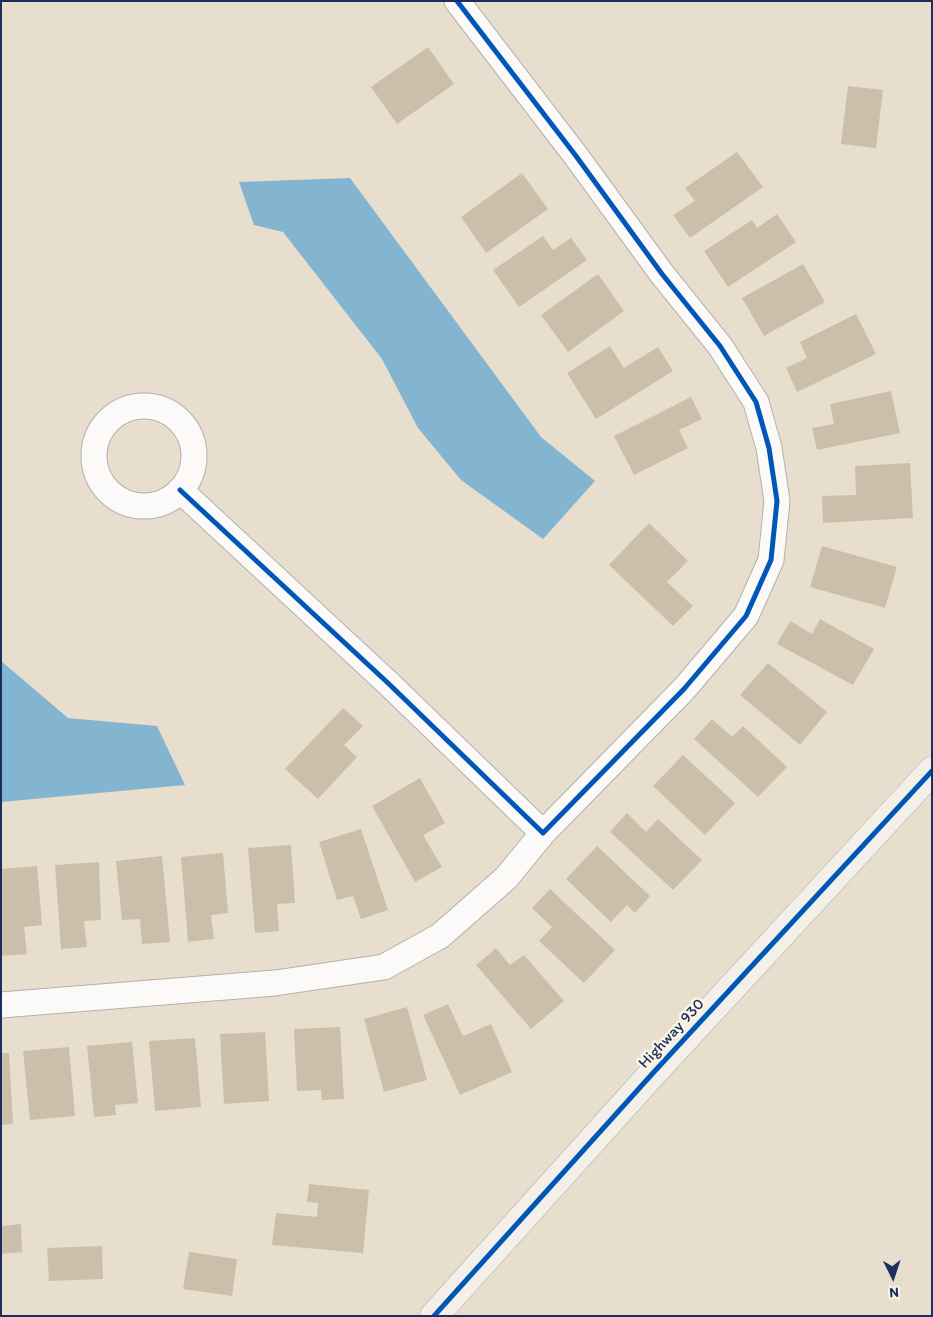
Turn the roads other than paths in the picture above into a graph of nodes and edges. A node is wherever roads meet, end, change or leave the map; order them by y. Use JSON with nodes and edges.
{"nodes":[{"id":1,"x":456,"y":1,"type":"edge"},
{"id":2,"x":180,"y":490,"type":"junction"},
{"id":3,"x":932,"y":771,"type":"edge"},
{"id":4,"x":544,"y":833,"type":"junction"},
{"id":5,"x":1,"y":1005,"type":"edge"},
{"id":6,"x":434,"y":1316,"type":"edge"}],
"edges":[{"from":1,"to":4,"type":"street"},
{"from":2,"to":2,"type":"street"},
{"from":2,"to":4,"type":"street"},
{"from":3,"to":6,"type":"street","name":"Highway 930"},
{"from":4,"to":5,"type":"street"}]}
